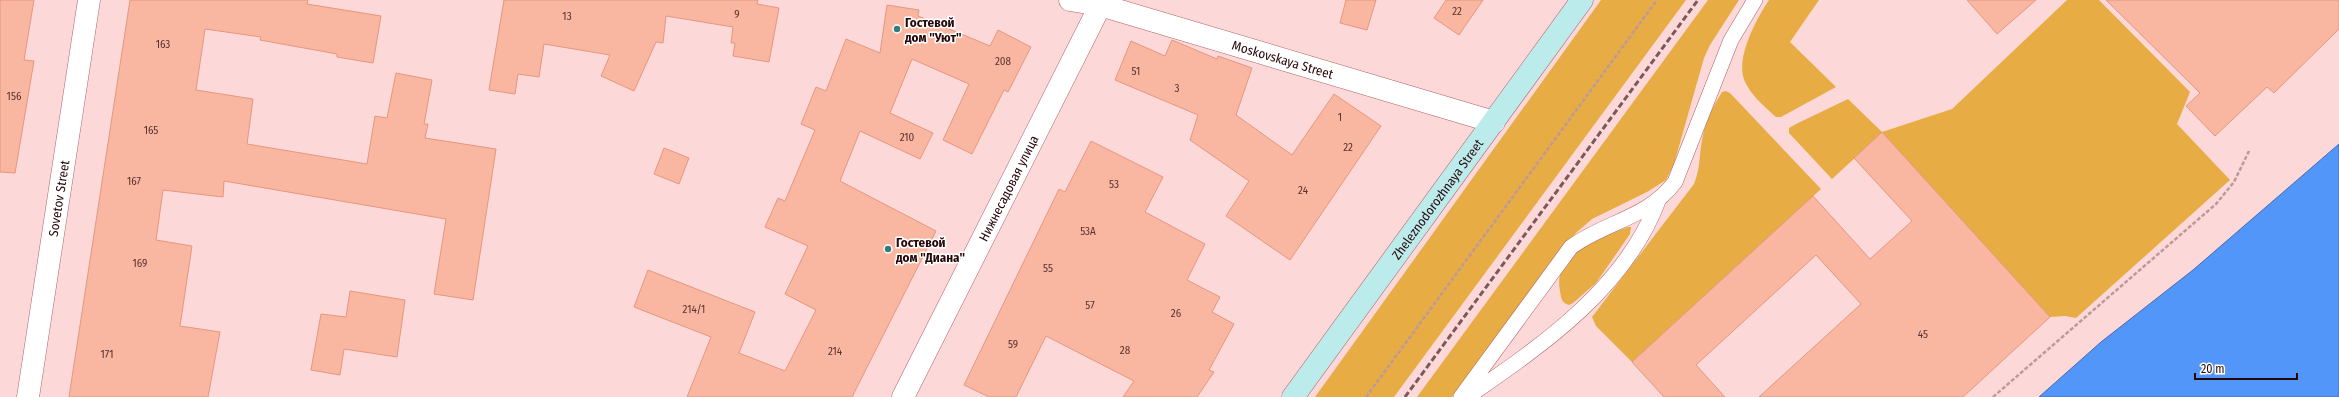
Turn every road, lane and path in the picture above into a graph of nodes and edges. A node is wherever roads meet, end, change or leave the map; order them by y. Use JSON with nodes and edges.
{"nodes":[{"id":1,"x":89,"y":0,"type":"edge"},
{"id":2,"x":1070,"y":0,"type":"edge"},
{"id":3,"x":1582,"y":0,"type":"edge"},
{"id":4,"x":1657,"y":0,"type":"edge"},
{"id":5,"x":1755,"y":0,"type":"edge"},
{"id":6,"x":1101,"y":3,"type":"edge"},
{"id":7,"x":1494,"y":122,"type":"junction"},
{"id":8,"x":2249,"y":151,"type":"dead end"},
{"id":9,"x":1658,"y":201,"type":"junction"},
{"id":10,"x":28,"y":397,"type":"edge"},
{"id":11,"x":903,"y":397,"type":"edge"},
{"id":12,"x":1293,"y":397,"type":"edge"},
{"id":13,"x":1366,"y":397,"type":"edge"},
{"id":14,"x":1461,"y":397,"type":"edge"},
{"id":15,"x":1467,"y":397,"type":"edge"},
{"id":16,"x":1993,"y":397,"type":"edge"}],
"edges":[{"from":1,"to":10,"type":"street","name":"Sovetov Street"},
{"from":2,"to":6,"type":"street","name":"Moskovskaya Street"},
{"from":3,"to":7,"type":"main road","name":"Zheleznodorozhnaya Street"},
{"from":4,"to":13,"type":"path"},
{"from":5,"to":9,"type":"lane"},
{"from":6,"to":7,"type":"street","name":"Moskovskaya Street"},
{"from":6,"to":11,"type":"street","name":"Нижнесадовая улица"},
{"from":7,"to":12,"type":"main road","name":"Zheleznodorozhnaya Street"},
{"from":8,"to":16,"type":"path"},
{"from":9,"to":14,"type":"lane"},
{"from":9,"to":15,"type":"lane"}]}
